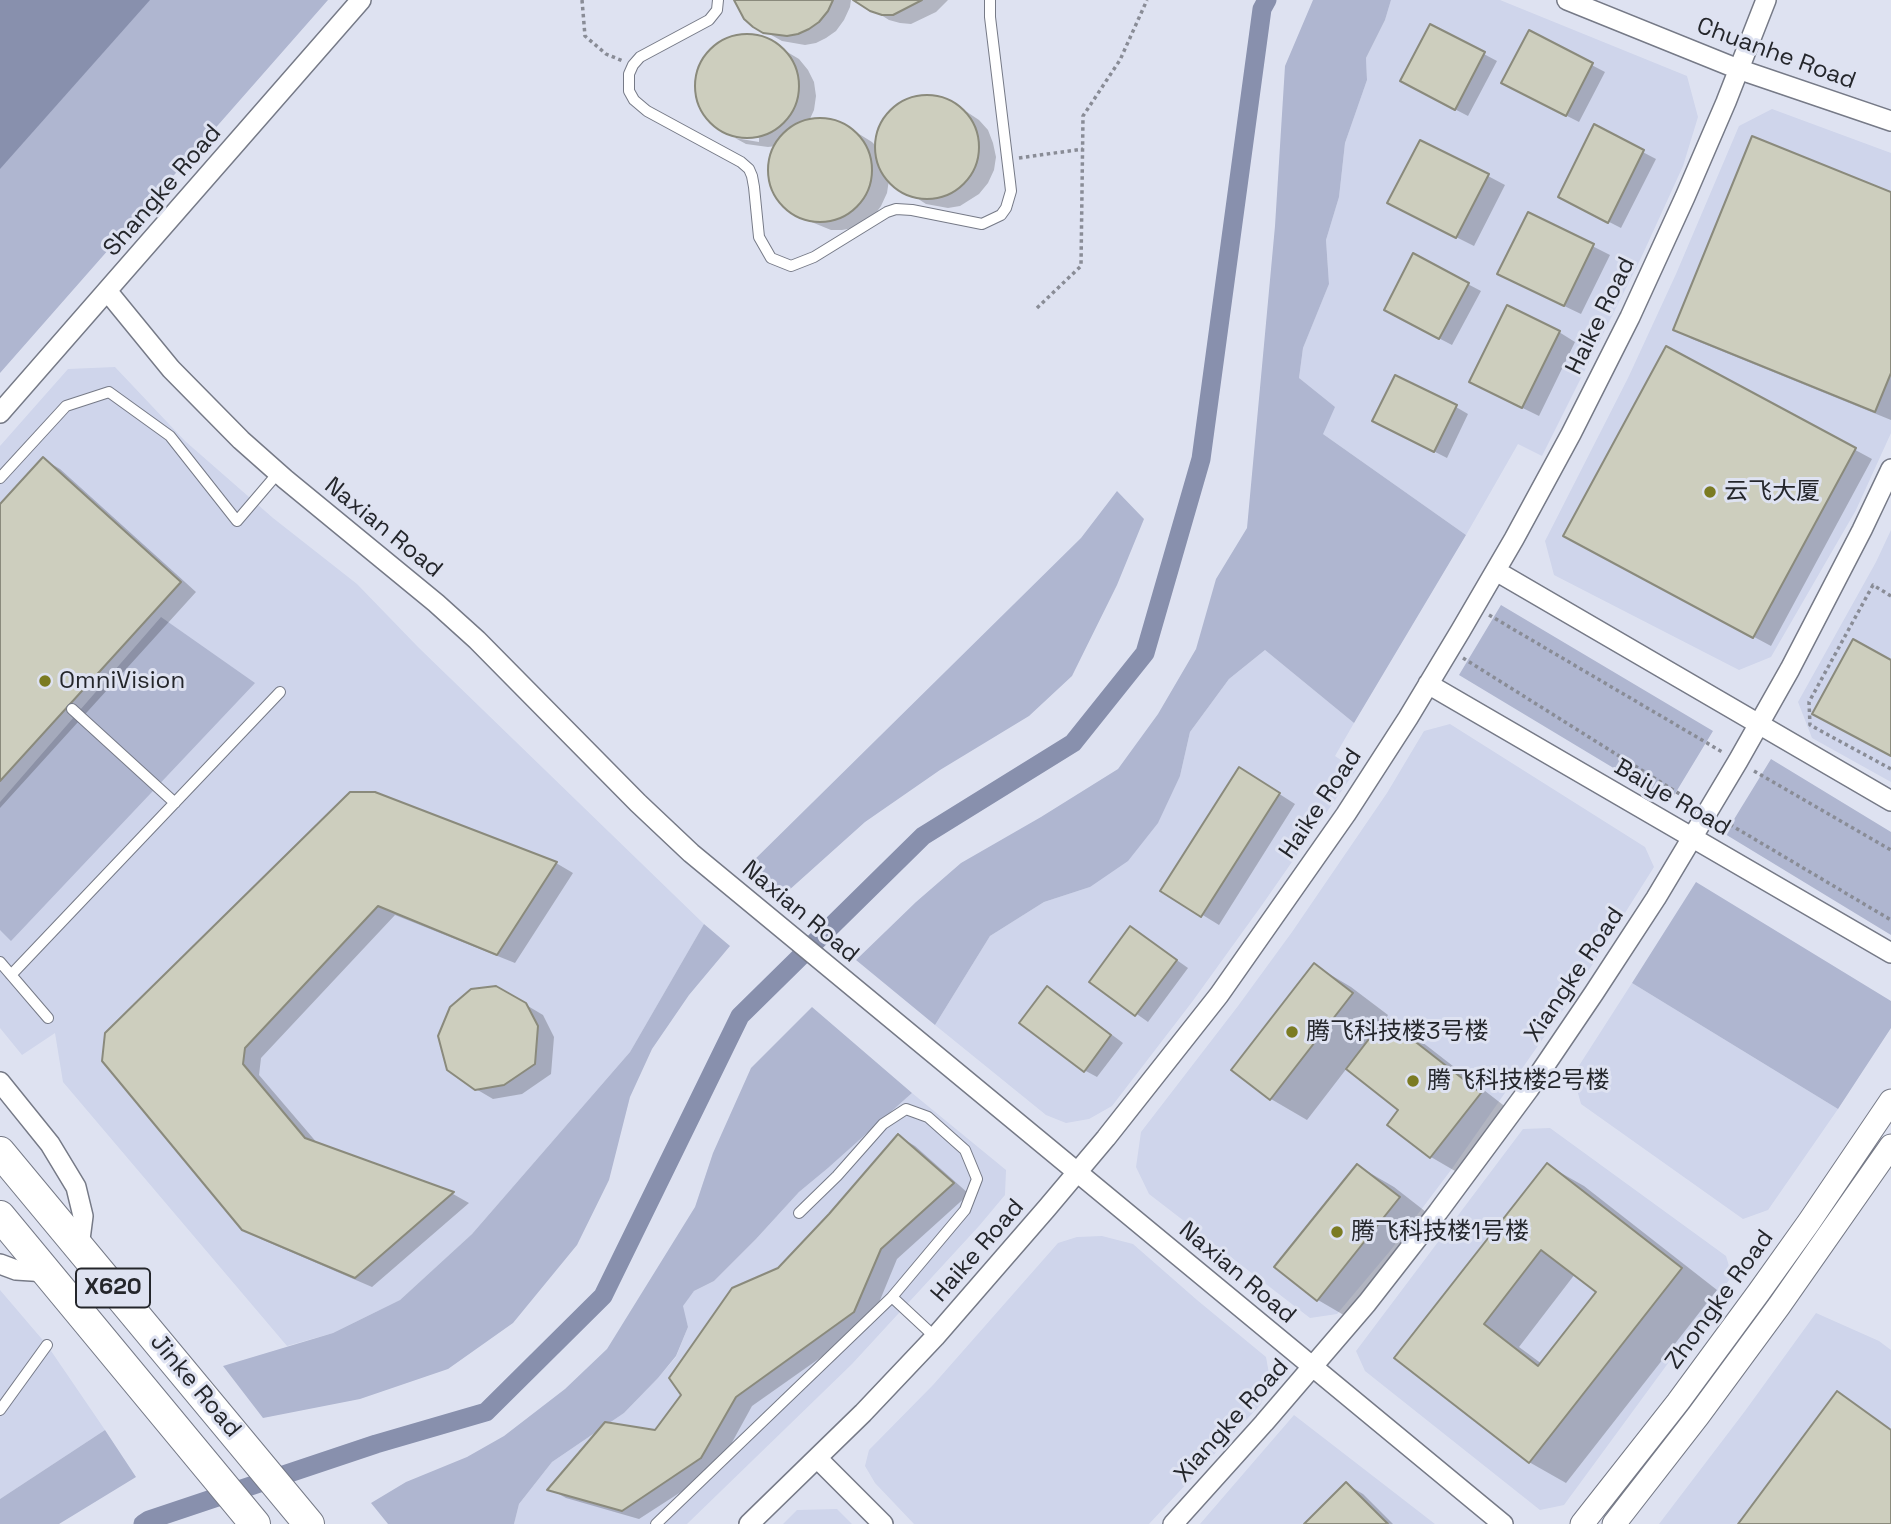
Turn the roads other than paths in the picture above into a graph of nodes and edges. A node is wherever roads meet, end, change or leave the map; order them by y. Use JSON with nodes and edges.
{"nodes":[{"id":1,"x":361,"y":0,"type":"edge"},
{"id":2,"x":718,"y":0,"type":"edge"},
{"id":3,"x":990,"y":0,"type":"edge"},
{"id":4,"x":1567,"y":0,"type":"edge"},
{"id":5,"x":1766,"y":0,"type":"edge"},
{"id":6,"x":1738,"y":69,"type":"junction"},
{"id":7,"x":1891,"y":121,"type":"edge"},
{"id":8,"x":108,"y":292,"type":"junction"},
{"id":9,"x":0,"y":413,"type":"edge"},
{"id":10,"x":1891,"y":468,"type":"edge"},
{"id":11,"x":278,"y":473,"type":"junction"},
{"id":12,"x":0,"y":478,"type":"edge"},
{"id":13,"x":1496,"y":571,"type":"junction"},
{"id":14,"x":1428,"y":684,"type":"junction"},
{"id":15,"x":281,"y":692,"type":"dead end"},
{"id":16,"x":72,"y":709,"type":"dead end"},
{"id":17,"x":1759,"y":724,"type":"junction"},
{"id":18,"x":1891,"y":801,"type":"edge"},
{"id":19,"x":175,"y":803,"type":"junction"},
{"id":20,"x":1692,"y":838,"type":"junction"},
{"id":21,"x":1891,"y":953,"type":"edge"},
{"id":22,"x":0,"y":962,"type":"edge"},
{"id":23,"x":11,"y":975,"type":"junction"},
{"id":24,"x":48,"y":1018,"type":"dead end"},
{"id":25,"x":0,"y":1082,"type":"edge"},
{"id":26,"x":1891,"y":1101,"type":"edge"},
{"id":27,"x":1891,"y":1146,"type":"edge"},
{"id":28,"x":0,"y":1152,"type":"edge"},
{"id":29,"x":1077,"y":1172,"type":"junction"},
{"id":30,"x":799,"y":1213,"type":"dead end"},
{"id":31,"x":0,"y":1216,"type":"edge"},
{"id":32,"x":79,"y":1247,"type":"junction"},
{"id":33,"x":0,"y":1264,"type":"edge"},
{"id":34,"x":47,"y":1272,"type":"junction"},
{"id":35,"x":892,"y":1297,"type":"junction"},
{"id":36,"x":935,"y":1336,"type":"junction"},
{"id":37,"x":47,"y":1345,"type":"dead end"},
{"id":38,"x":1313,"y":1367,"type":"junction"},
{"id":39,"x":0,"y":1410,"type":"edge"},
{"id":40,"x":817,"y":1458,"type":"junction"},
{"id":41,"x":306,"y":1521,"type":"edge"},
{"id":42,"x":255,"y":1524,"type":"edge"},
{"id":43,"x":656,"y":1524,"type":"edge"},
{"id":44,"x":749,"y":1524,"type":"edge"},
{"id":45,"x":883,"y":1524,"type":"edge"},
{"id":46,"x":1173,"y":1524,"type":"edge"},
{"id":47,"x":1503,"y":1524,"type":"edge"},
{"id":48,"x":1582,"y":1524,"type":"edge"},
{"id":49,"x":1614,"y":1524,"type":"edge"}],
"edges":[{"from":1,"to":8,"type":"street","name":"Shangke Road"},
{"from":2,"to":3,"type":"lane"},
{"from":4,"to":6,"type":"street","name":"Chuanhe Road"},
{"from":5,"to":6,"type":"street","name":"Haike Road"},
{"from":6,"to":7,"type":"street","name":"Chuanhe Road"},
{"from":6,"to":13,"type":"street","name":"Haike Road"},
{"from":8,"to":9,"type":"street","name":"Shangke Road"},
{"from":8,"to":11,"type":"street","name":"Naxian Road"},
{"from":10,"to":17,"type":"street","name":"Xiangke Road"},
{"from":11,"to":12,"type":"lane"},
{"from":11,"to":29,"type":"street","name":"Naxian Road"},
{"from":13,"to":14,"type":"street","name":"Haike Road"},
{"from":13,"to":17,"type":"street"},
{"from":14,"to":20,"type":"street","name":"Baiye Road"},
{"from":14,"to":29,"type":"street","name":"Haike Road"},
{"from":15,"to":19,"type":"lane"},
{"from":16,"to":19,"type":"lane"},
{"from":17,"to":18,"type":"street"},
{"from":17,"to":20,"type":"street","name":"Xiangke Road"},
{"from":19,"to":23,"type":"lane"},
{"from":20,"to":21,"type":"street","name":"Baiye Road"},
{"from":20,"to":38,"type":"street","name":"Xiangke Road"},
{"from":22,"to":23,"type":"lane"},
{"from":23,"to":24,"type":"lane"},
{"from":25,"to":32,"type":"street"},
{"from":26,"to":48,"type":"street","name":"Zhongke Road"},
{"from":27,"to":49,"type":"street","name":"Zhongke Road"},
{"from":28,"to":32,"type":"main road","name":"Jinke Road","number":"X620"},
{"from":29,"to":36,"type":"street","name":"Haike Road"},
{"from":29,"to":38,"type":"street","name":"Naxian Road"},
{"from":30,"to":35,"type":"lane"},
{"from":31,"to":34,"type":"main road","name":"Jinke Road","number":"X620"},
{"from":32,"to":41,"type":"main road","name":"Jinke Road","number":"X620"},
{"from":33,"to":34,"type":"street"},
{"from":34,"to":42,"type":"main road","name":"Jinke Road","number":"X620"},
{"from":35,"to":36,"type":"lane"},
{"from":35,"to":43,"type":"lane"},
{"from":36,"to":40,"type":"street","name":"Haike Road"},
{"from":37,"to":39,"type":"lane"},
{"from":38,"to":46,"type":"street","name":"Xiangke Road"},
{"from":38,"to":47,"type":"street","name":"Naxian Road"},
{"from":40,"to":44,"type":"street","name":"Haike Road"},
{"from":40,"to":45,"type":"street"}]}
